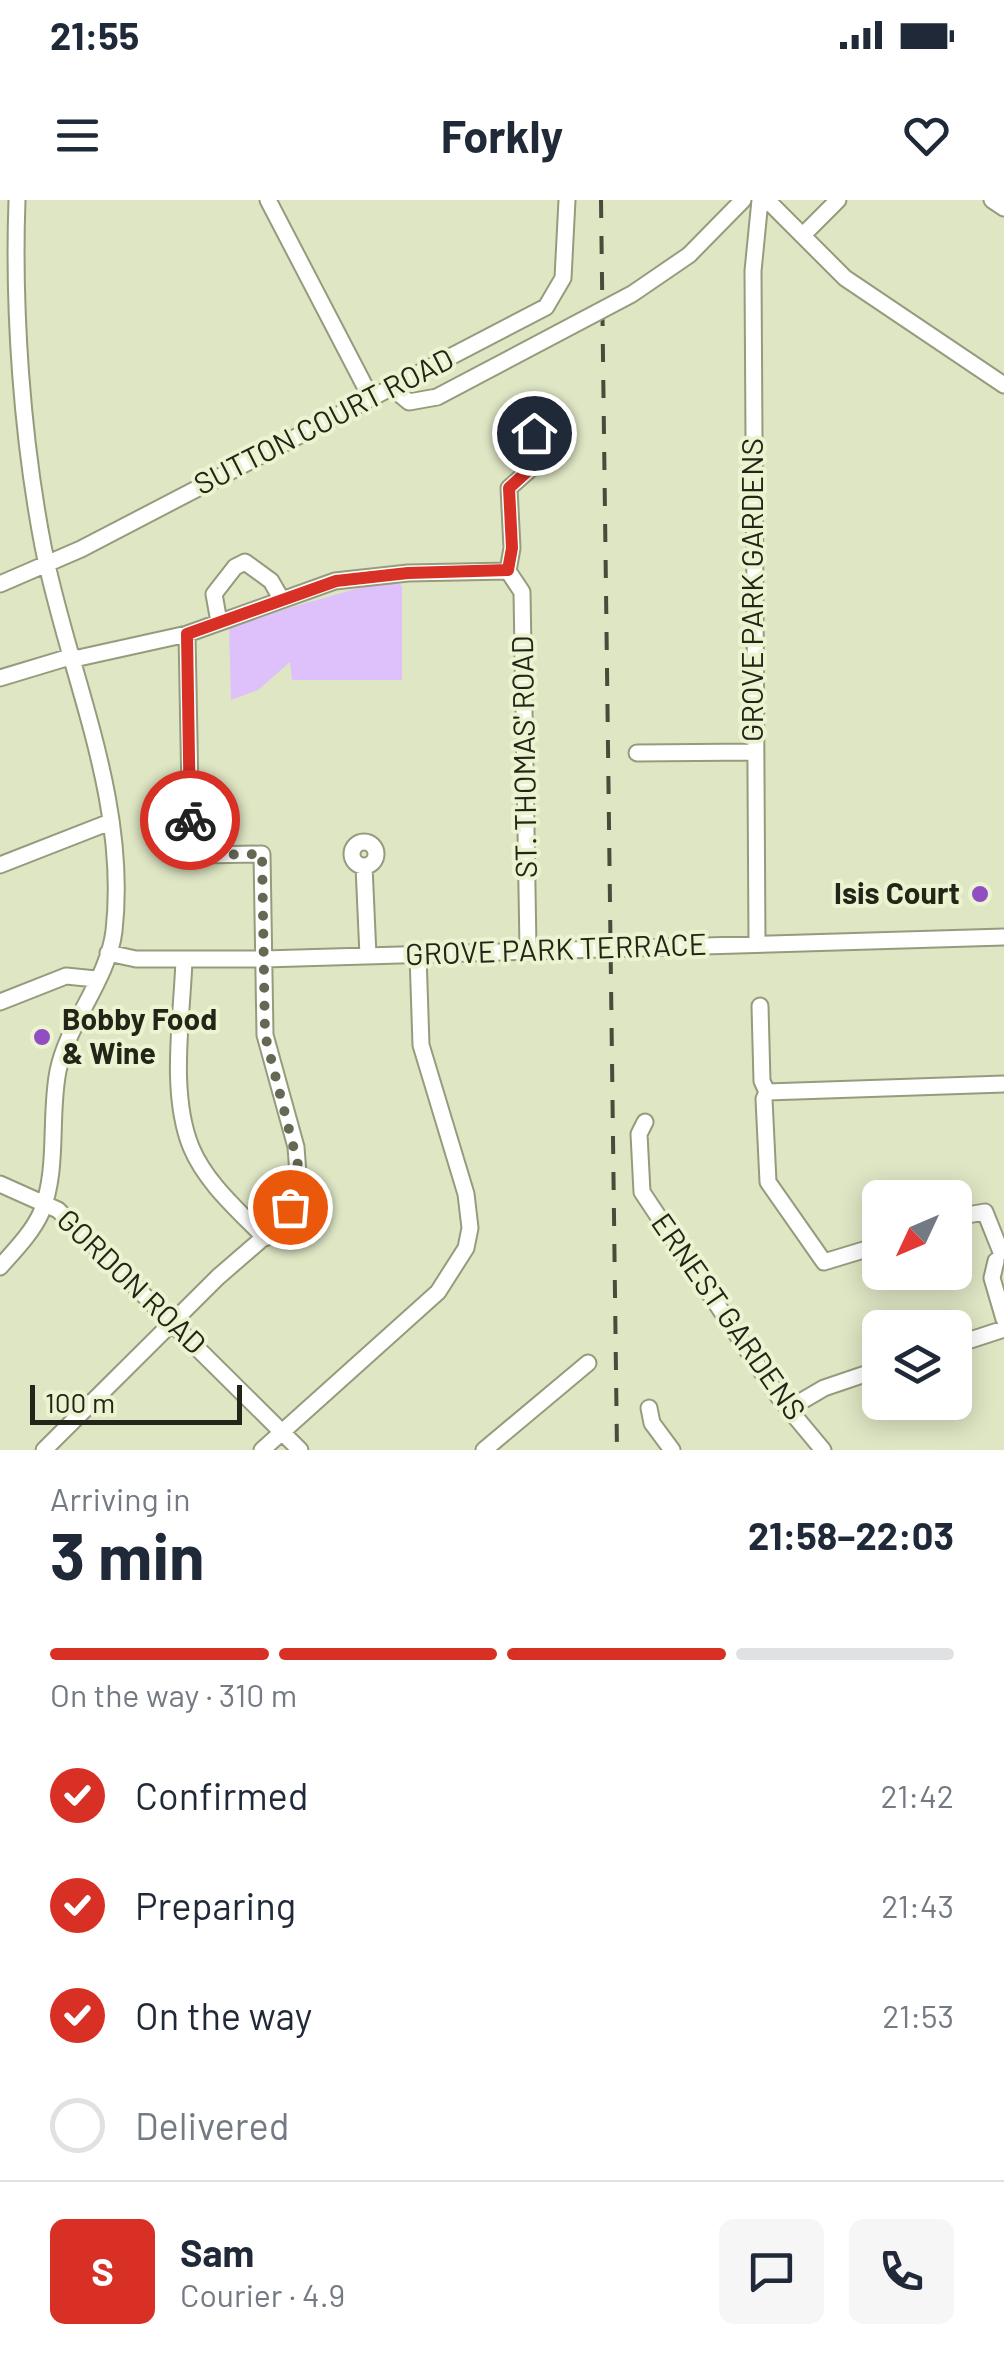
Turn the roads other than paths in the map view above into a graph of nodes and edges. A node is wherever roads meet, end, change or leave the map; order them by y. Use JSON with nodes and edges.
{"nodes":[{"id":1,"x":16,"y":200,"type":"edge"},
{"id":2,"x":268,"y":200,"type":"edge"},
{"id":3,"x":567,"y":200,"type":"edge"},
{"id":4,"x":742,"y":200,"type":"edge"},
{"id":5,"x":764,"y":200,"type":"edge"},
{"id":6,"x":838,"y":200,"type":"edge"},
{"id":7,"x":992,"y":200,"type":"edge"},
{"id":8,"x":1004,"y":208,"type":"edge"},
{"id":9,"x":724,"y":222,"type":"junction"},
{"id":10,"x":802,"y":235,"type":"junction"},
{"id":11,"x":756,"y":238,"type":"junction"},
{"id":12,"x":19,"y":348,"type":"junction"},
{"id":13,"x":0,"y":351,"type":"edge"},
{"id":14,"x":1004,"y":385,"type":"edge"},
{"id":15,"x":392,"y":388,"type":"junction"},
{"id":16,"x":372,"y":398,"type":"junction"},
{"id":17,"x":534,"y":401,"type":"dead end"},
{"id":18,"x":48,"y":565,"type":"junction"},
{"id":19,"x":508,"y":570,"type":"junction"},
{"id":20,"x":0,"y":584,"type":"edge"},
{"id":21,"x":282,"y":600,"type":"junction"},
{"id":22,"x":220,"y":622,"type":"junction"},
{"id":23,"x":187,"y":634,"type":"junction"},
{"id":24,"x":74,"y":657,"type":"junction"},
{"id":25,"x":0,"y":678,"type":"edge"},
{"id":26,"x":754,"y":752,"type":"junction"},
{"id":27,"x":637,"y":753,"type":"dead end"},
{"id":28,"x":110,"y":822,"type":"junction"},
{"id":29,"x":0,"y":865,"type":"edge"},
{"id":30,"x":364,"y":866,"type":"dead end"},
{"id":31,"x":1004,"y":937,"type":"edge"},
{"id":32,"x":758,"y":942,"type":"junction"},
{"id":33,"x":528,"y":948,"type":"junction"},
{"id":34,"x":108,"y":953,"type":"junction"},
{"id":35,"x":368,"y":956,"type":"junction"},
{"id":36,"x":418,"y":956,"type":"junction"},
{"id":37,"x":264,"y":958,"type":"junction"},
{"id":38,"x":184,"y":960,"type":"junction"},
{"id":39,"x":96,"y":979,"type":"junction"},
{"id":40,"x":0,"y":1002,"type":"edge"},
{"id":41,"x":760,"y":1006,"type":"dead end"},
{"id":42,"x":1004,"y":1084,"type":"edge"},
{"id":43,"x":767,"y":1092,"type":"junction"},
{"id":44,"x":645,"y":1122,"type":"dead end"},
{"id":45,"x":0,"y":1184,"type":"edge"},
{"id":46,"x":44,"y":1201,"type":"junction"},
{"id":47,"x":972,"y":1214,"type":"edge"},
{"id":48,"x":265,"y":1238,"type":"junction"},
{"id":49,"x":862,"y":1252,"type":"edge"},
{"id":50,"x":1000,"y":1254,"type":"edge"},
{"id":51,"x":0,"y":1267,"type":"edge"},
{"id":52,"x":1004,"y":1279,"type":"edge"},
{"id":53,"x":1004,"y":1319,"type":"edge"},
{"id":54,"x":172,"y":1322,"type":"junction"},
{"id":55,"x":1004,"y":1329,"type":"edge"},
{"id":56,"x":972,"y":1339,"type":"edge"},
{"id":57,"x":588,"y":1363,"type":"dead end"},
{"id":58,"x":862,"y":1375,"type":"edge"},
{"id":59,"x":648,"y":1408,"type":"dead end"},
{"id":60,"x":788,"y":1409,"type":"junction"},
{"id":61,"x":281,"y":1431,"type":"junction"},
{"id":62,"x":44,"y":1450,"type":"edge"},
{"id":63,"x":262,"y":1450,"type":"edge"},
{"id":64,"x":300,"y":1450,"type":"edge"},
{"id":65,"x":484,"y":1450,"type":"edge"},
{"id":66,"x":672,"y":1450,"type":"edge"},
{"id":67,"x":823,"y":1450,"type":"edge"}],
"edges":[{"from":1,"to":12,"type":"street"},
{"from":2,"to":16,"type":"street"},
{"from":3,"to":15,"type":"street","name":"SUTTON COURT ROAD"},
{"from":4,"to":9,"type":"street"},
{"from":5,"to":10,"type":"street"},
{"from":5,"to":11,"type":"street","name":"GROVE PARK GARDENS"},
{"from":6,"to":10,"type":"street"},
{"from":7,"to":8,"type":"street"},
{"from":9,"to":11,"type":"street"},
{"from":9,"to":15,"type":"street","bridge":true},
{"from":10,"to":14,"type":"street"},
{"from":11,"to":26,"type":"street","name":"GROVE PARK GARDENS"},
{"from":12,"to":13,"type":"street"},
{"from":12,"to":18,"type":"street"},
{"from":15,"to":16,"type":"street","name":"SUTTON COURT ROAD"},
{"from":16,"to":18,"type":"street","name":"SUTTON COURT ROAD"},
{"from":17,"to":19,"type":"street","name":"ST. THOMAS' ROAD"},
{"from":18,"to":20,"type":"street","name":"SUTTON COURT ROAD"},
{"from":18,"to":24,"type":"street"},
{"from":19,"to":21,"type":"street"},
{"from":19,"to":33,"type":"street","name":"ST. THOMAS' ROAD"},
{"from":21,"to":22,"type":"street"},
{"from":21,"to":22,"type":"street"},
{"from":22,"to":23,"type":"street"},
{"from":23,"to":24,"type":"street"},
{"from":23,"to":37,"type":"street"},
{"from":24,"to":25,"type":"street"},
{"from":24,"to":28,"type":"street"},
{"from":26,"to":27,"type":"street"},
{"from":26,"to":32,"type":"street","name":"GROVE PARK GARDENS"},
{"from":28,"to":29,"type":"street"},
{"from":28,"to":34,"type":"street"},
{"from":30,"to":35,"type":"street"},
{"from":31,"to":32,"type":"street","name":"GROVE PARK TERRACE"},
{"from":32,"to":33,"type":"street","name":"GROVE PARK TERRACE"},
{"from":33,"to":36,"type":"street","name":"GROVE PARK TERRACE"},
{"from":34,"to":38,"type":"street","name":"GROVE PARK TERRACE"},
{"from":34,"to":39,"type":"street"},
{"from":35,"to":36,"type":"street","name":"GROVE PARK TERRACE"},
{"from":35,"to":37,"type":"street","name":"GROVE PARK TERRACE"},
{"from":36,"to":61,"type":"street"},
{"from":37,"to":38,"type":"street","name":"GROVE PARK TERRACE"},
{"from":37,"to":48,"type":"street"},
{"from":38,"to":48,"type":"street"},
{"from":39,"to":40,"type":"street"},
{"from":39,"to":46,"type":"street"},
{"from":41,"to":43,"type":"street"},
{"from":42,"to":43,"type":"street"},
{"from":43,"to":49,"type":"street"},
{"from":44,"to":60,"type":"street","name":"ERNEST GARDENS"},
{"from":45,"to":46,"type":"street"},
{"from":46,"to":51,"type":"street"},
{"from":46,"to":54,"type":"street","name":"GORDON ROAD"},
{"from":47,"to":50,"type":"street"},
{"from":48,"to":54,"type":"street"},
{"from":50,"to":52,"type":"street"},
{"from":50,"to":53,"type":"street"},
{"from":54,"to":61,"type":"street","name":"GORDON ROAD"},
{"from":54,"to":62,"type":"street"},
{"from":55,"to":56,"type":"street"},
{"from":57,"to":65,"type":"street"},
{"from":58,"to":60,"type":"street"},
{"from":59,"to":66,"type":"street"},
{"from":60,"to":67,"type":"street","name":"ERNEST GARDENS"},
{"from":61,"to":63,"type":"street"},
{"from":61,"to":64,"type":"street","name":"GORDON ROAD"}]}
